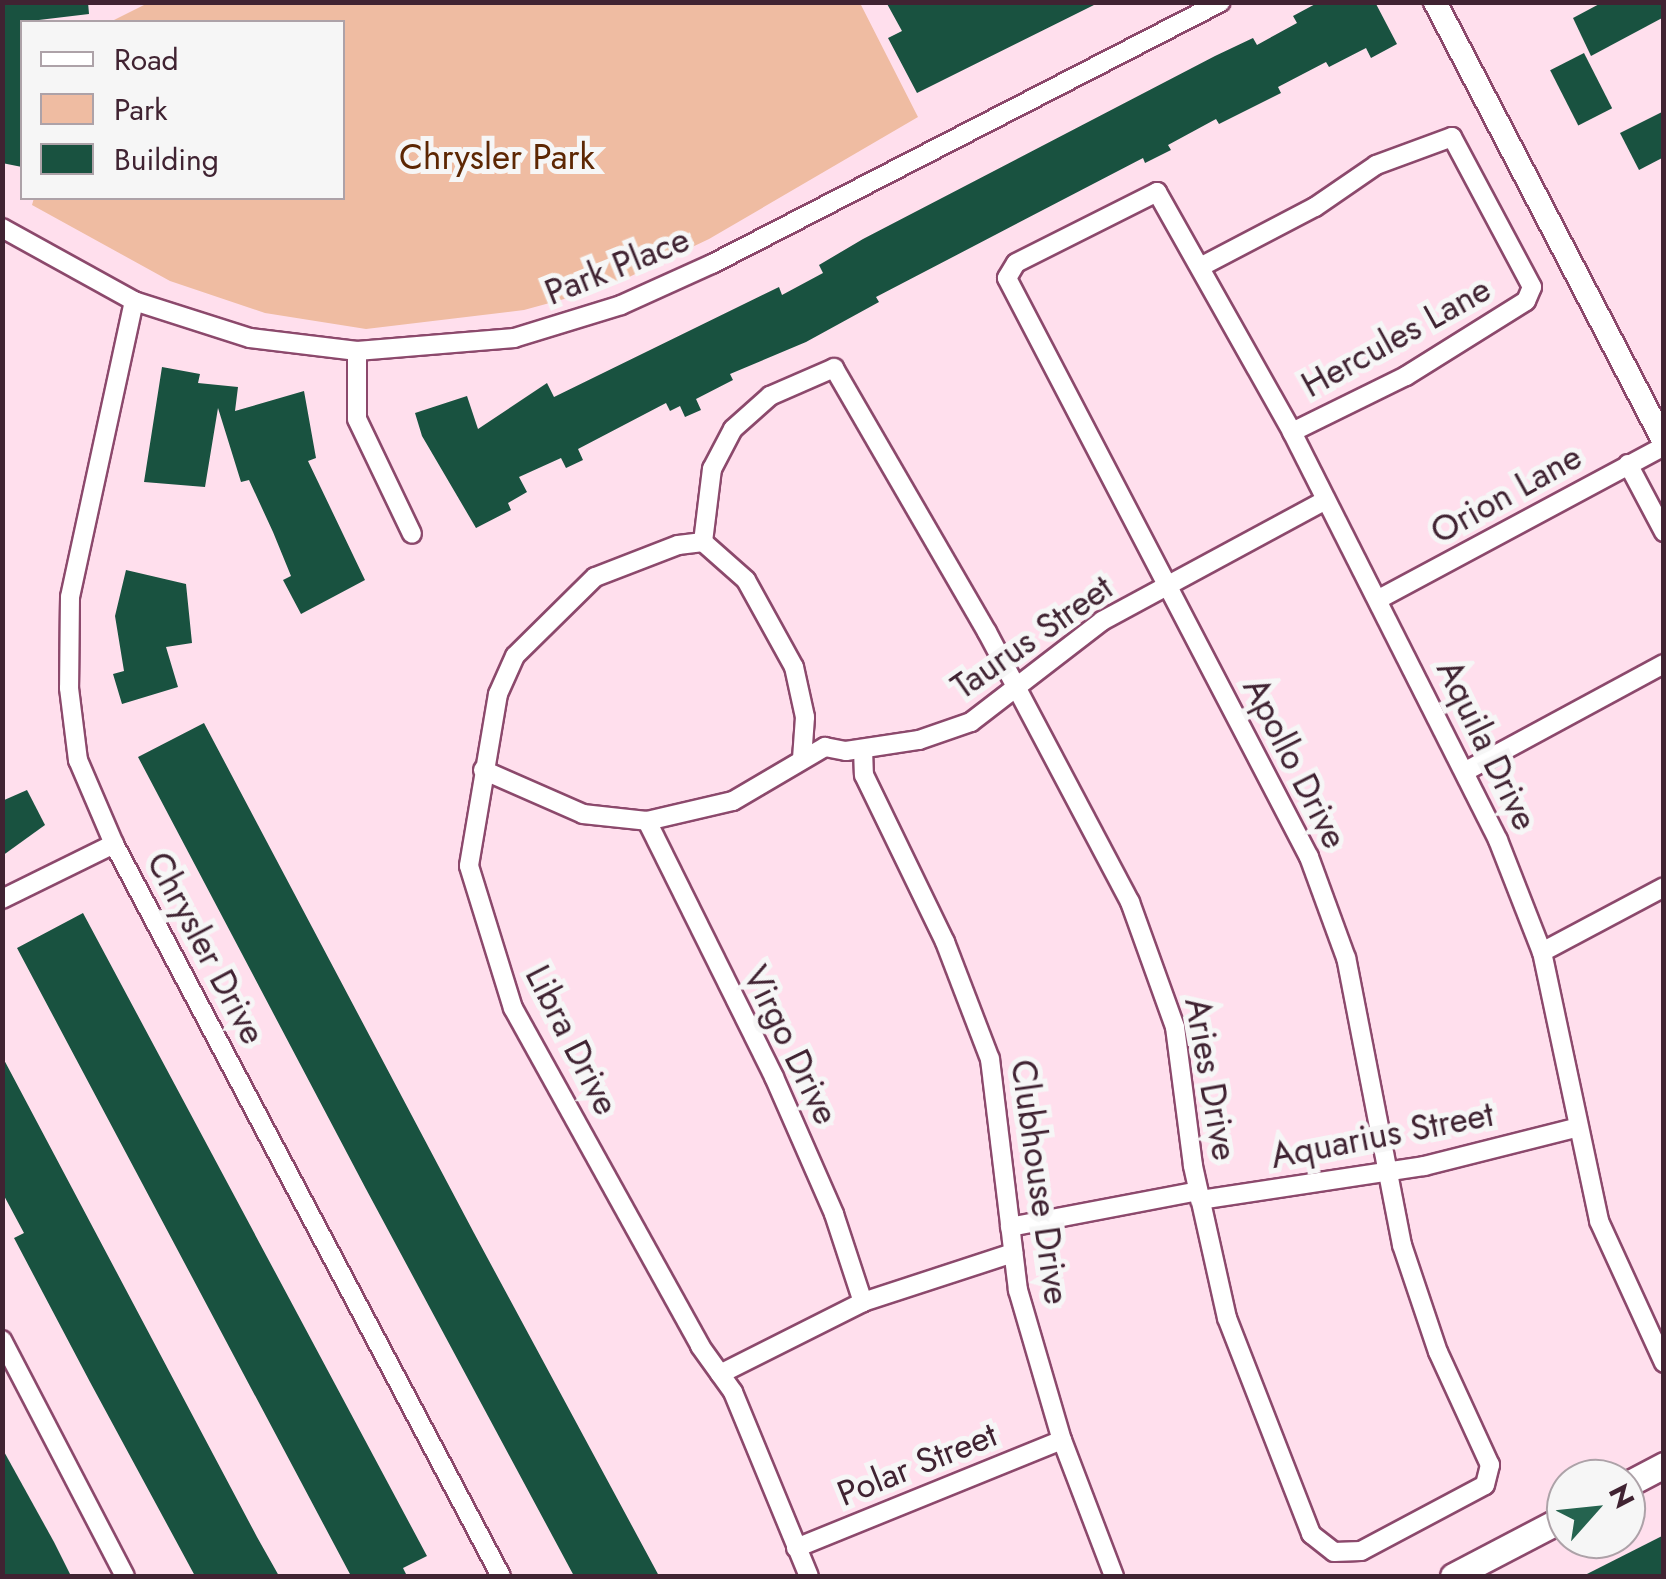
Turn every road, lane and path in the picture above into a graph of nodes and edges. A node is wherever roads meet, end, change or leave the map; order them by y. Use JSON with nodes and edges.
{"nodes":[{"id":1,"x":1221,"y":2,"type":"edge"},
{"id":2,"x":1435,"y":2,"type":"edge"},
{"id":3,"x":1157,"y":192,"type":"joint"},
{"id":4,"x":2,"y":228,"type":"edge"},
{"id":5,"x":1204,"y":265,"type":"junction"},
{"id":6,"x":134,"y":301,"type":"junction"},
{"id":7,"x":357,"y":351,"type":"junction"},
{"id":8,"x":1292,"y":432,"type":"junction"},
{"id":9,"x":1664,"y":443,"type":"edge"},
{"id":10,"x":1633,"y":461,"type":"junction"},
{"id":11,"x":1324,"y":501,"type":"junction"},
{"id":12,"x":1664,"y":532,"type":"edge"},
{"id":13,"x":412,"y":534,"type":"dead end"},
{"id":14,"x":703,"y":542,"type":"junction"},
{"id":15,"x":1167,"y":586,"type":"junction"},
{"id":16,"x":1380,"y":600,"type":"junction"},
{"id":17,"x":1664,"y":664,"type":"edge"},
{"id":18,"x":1016,"y":686,"type":"junction"},
{"id":19,"x":863,"y":749,"type":"junction"},
{"id":20,"x":802,"y":759,"type":"junction"},
{"id":21,"x":483,"y":770,"type":"junction"},
{"id":22,"x":1466,"y":771,"type":"junction"},
{"id":23,"x":647,"y":821,"type":"junction"},
{"id":24,"x":114,"y":844,"type":"junction"},
{"id":25,"x":1664,"y":887,"type":"edge"},
{"id":26,"x":2,"y":899,"type":"edge"},
{"id":27,"x":1542,"y":952,"type":"junction"},
{"id":28,"x":1575,"y":1128,"type":"junction"},
{"id":29,"x":1384,"y":1172,"type":"junction"},
{"id":30,"x":1199,"y":1196,"type":"junction"},
{"id":31,"x":1010,"y":1227,"type":"junction"},
{"id":32,"x":1013,"y":1253,"type":"junction"},
{"id":33,"x":863,"y":1302,"type":"junction"},
{"id":34,"x":2,"y":1340,"type":"edge"},
{"id":35,"x":1664,"y":1364,"type":"edge"},
{"id":36,"x":720,"y":1374,"type":"junction"},
{"id":37,"x":1062,"y":1440,"type":"junction"},
{"id":38,"x":1491,"y":1476,"type":"joint"},
{"id":39,"x":1546,"y":1527,"type":"edge"},
{"id":40,"x":796,"y":1548,"type":"junction"},
{"id":41,"x":125,"y":1576,"type":"edge"},
{"id":42,"x":501,"y":1576,"type":"edge"},
{"id":43,"x":810,"y":1576,"type":"edge"},
{"id":44,"x":1114,"y":1576,"type":"edge"},
{"id":45,"x":1453,"y":1576,"type":"edge"}],
"edges":[{"from":1,"to":7,"type":"street","name":"Park Place"},
{"from":2,"to":9,"type":"street"},
{"from":3,"to":5,"type":"street","name":"Aquila Drive"},
{"from":3,"to":15,"type":"street","name":"Apollo Drive"},
{"from":4,"to":6,"type":"street","name":"Park Place"},
{"from":5,"to":8,"type":"street","name":"Aquila Drive"},
{"from":5,"to":8,"type":"street","name":"Hercules Lane"},
{"from":6,"to":7,"type":"street","name":"Park Place"},
{"from":6,"to":24,"type":"street","name":"Chrysler Drive"},
{"from":7,"to":13,"type":"street"},
{"from":8,"to":11,"type":"street","name":"Aquila Drive"},
{"from":9,"to":10,"type":"street","name":"Orion Lane"},
{"from":10,"to":12,"type":"street"},
{"from":10,"to":16,"type":"street","name":"Orion Lane"},
{"from":11,"to":15,"type":"street","name":"Taurus Street"},
{"from":11,"to":16,"type":"street","name":"Aquila Drive"},
{"from":14,"to":18,"type":"street","name":"Aries Drive"},
{"from":14,"to":20,"type":"street"},
{"from":14,"to":21,"type":"street","name":"Libra Drive"},
{"from":15,"to":18,"type":"street","name":"Taurus Street"},
{"from":15,"to":29,"type":"street","name":"Apollo Drive"},
{"from":16,"to":22,"type":"street","name":"Aquila Drive"},
{"from":17,"to":22,"type":"street"},
{"from":18,"to":19,"type":"street","name":"Taurus Street"},
{"from":18,"to":30,"type":"street","name":"Aries Drive"},
{"from":19,"to":20,"type":"street","name":"Taurus Street"},
{"from":19,"to":31,"type":"street","name":"Clubhouse Drive"},
{"from":20,"to":23,"type":"street","name":"Taurus Street"},
{"from":21,"to":23,"type":"street","name":"Taurus Street"},
{"from":21,"to":36,"type":"street","name":"Libra Drive"},
{"from":22,"to":27,"type":"street","name":"Aquila Drive"},
{"from":23,"to":33,"type":"street","name":"Virgo Drive"},
{"from":24,"to":26,"type":"street"},
{"from":24,"to":42,"type":"street","name":"Chrysler Drive"},
{"from":25,"to":27,"type":"street"},
{"from":27,"to":28,"type":"street","name":"Aquila Drive"},
{"from":28,"to":29,"type":"street","name":"Aquarius Street"},
{"from":28,"to":35,"type":"street","name":"Aquila Drive"},
{"from":29,"to":30,"type":"street","name":"Aquarius Street"},
{"from":29,"to":38,"type":"street","name":"Apollo Drive"},
{"from":30,"to":31,"type":"street","name":"Aquarius Street"},
{"from":30,"to":38,"type":"street","name":"Aries Drive"},
{"from":31,"to":32,"type":"street","name":"Clubhouse Drive"},
{"from":32,"to":33,"type":"street"},
{"from":32,"to":37,"type":"street","name":"Clubhouse Drive"},
{"from":33,"to":36,"type":"street"},
{"from":34,"to":41,"type":"street"},
{"from":36,"to":40,"type":"street","name":"Libra Drive"},
{"from":37,"to":40,"type":"street","name":"Polar Street"},
{"from":37,"to":44,"type":"street","name":"Clubhouse Drive"},
{"from":39,"to":45,"type":"main road"},
{"from":40,"to":43,"type":"street","name":"Libra Drive"}]}
